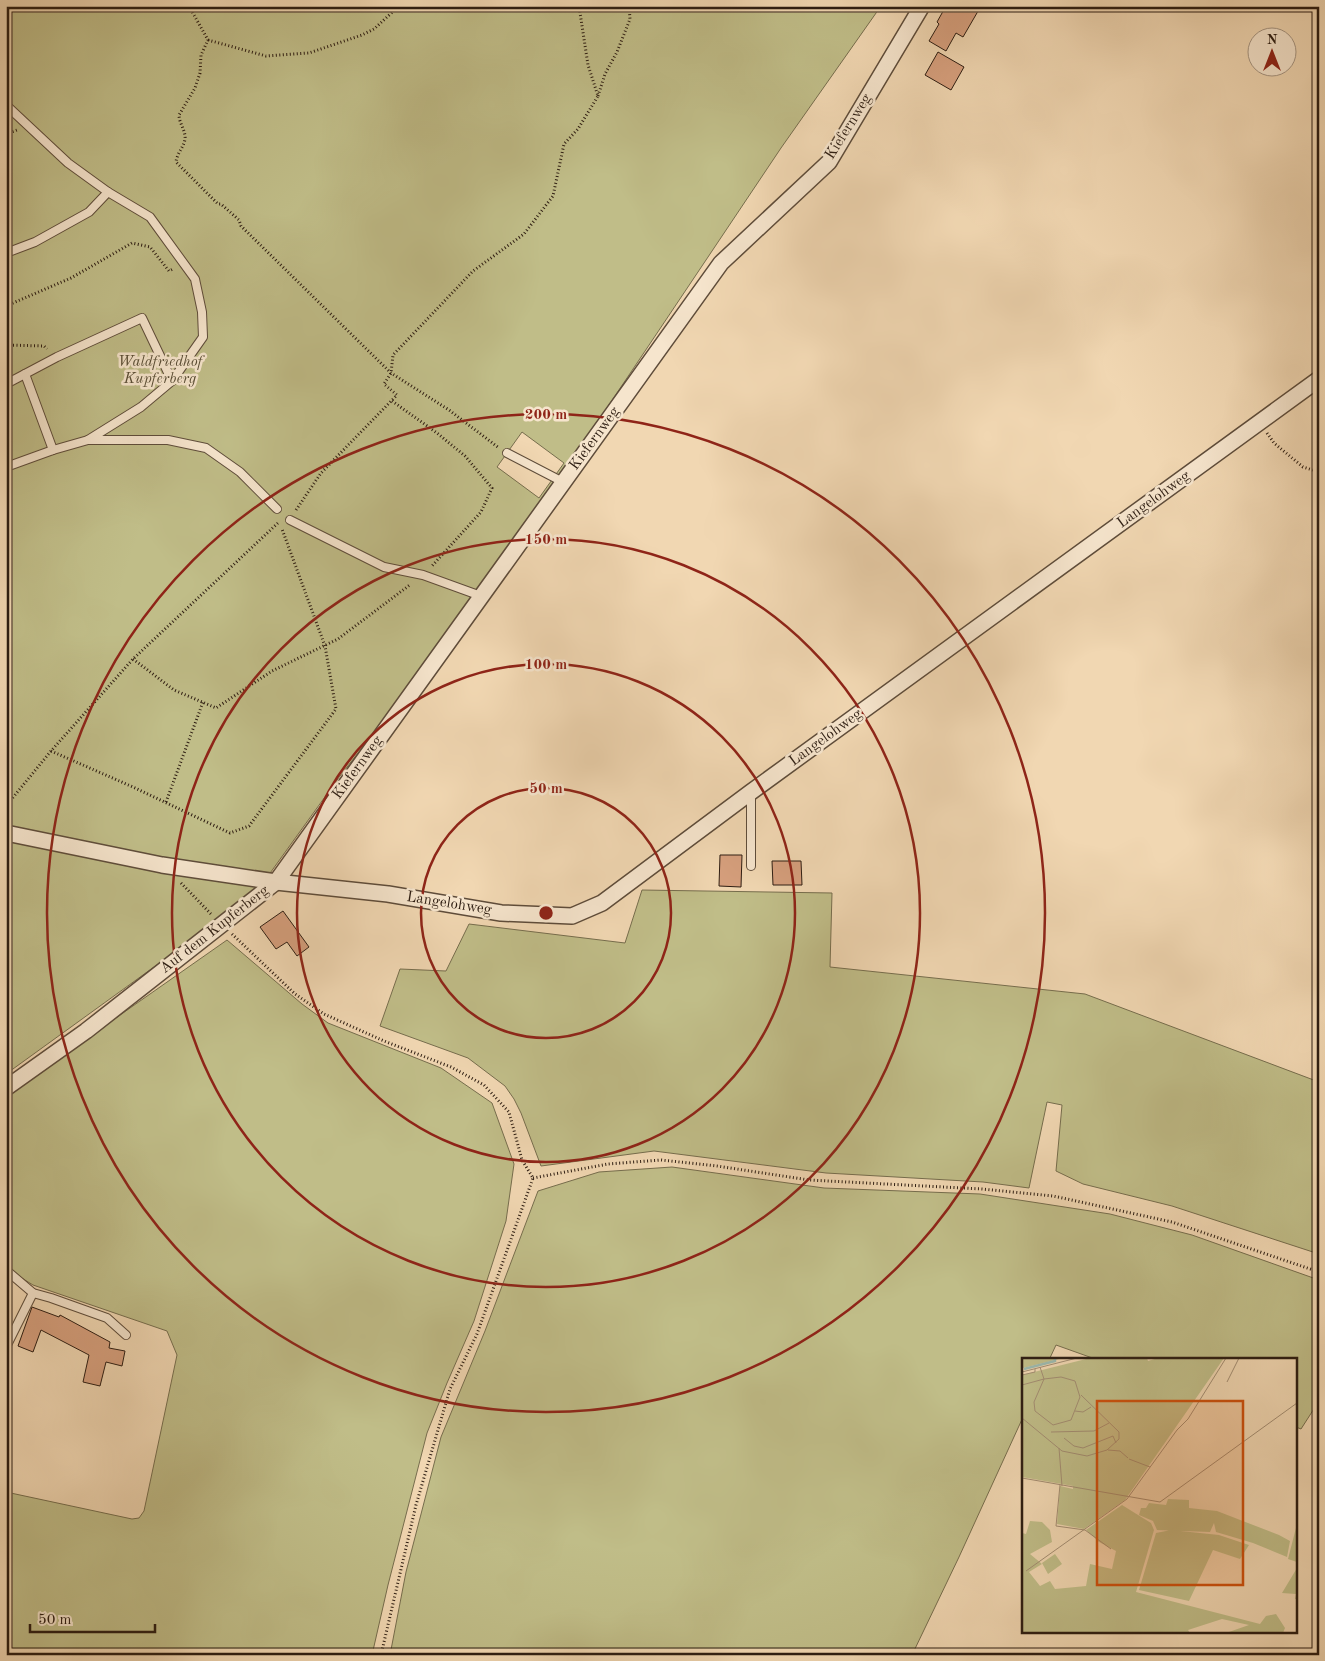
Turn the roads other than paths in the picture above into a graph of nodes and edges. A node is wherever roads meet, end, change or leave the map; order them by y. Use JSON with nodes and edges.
{"nodes":[{"id":1,"x":922,"y":6,"type":"edge"},
{"id":2,"x":6,"y":106,"type":"edge"},
{"id":3,"x":108,"y":192,"type":"junction"},
{"id":4,"x":6,"y":253,"type":"edge"},
{"id":5,"x":25,"y":374,"type":"junction"},
{"id":6,"x":1319,"y":379,"type":"edge"},
{"id":7,"x":172,"y":382,"type":"junction"},
{"id":8,"x":6,"y":384,"type":"edge"},
{"id":9,"x":88,"y":440,"type":"junction"},
{"id":10,"x":53,"y":450,"type":"junction"},
{"id":11,"x":507,"y":453,"type":"road end"},
{"id":12,"x":6,"y":467,"type":"edge"},
{"id":13,"x":563,"y":482,"type":"junction"},
{"id":14,"x":277,"y":509,"type":"road end"},
{"id":15,"x":290,"y":520,"type":"road end"},
{"id":16,"x":481,"y":596,"type":"junction"},
{"id":17,"x":751,"y":792,"type":"junction"},
{"id":18,"x":6,"y":833,"type":"edge"},
{"id":19,"x":751,"y":866,"type":"dead end"},
{"id":20,"x":276,"y":882,"type":"junction"},
{"id":21,"x":6,"y":1088,"type":"edge"},
{"id":22,"x":6,"y":1270,"type":"edge"},
{"id":23,"x":33,"y":1294,"type":"junction"},
{"id":24,"x":126,"y":1334,"type":"dead end"},
{"id":25,"x":6,"y":1347,"type":"edge"}],
"edges":[{"from":1,"to":13,"type":"street","name":"Kiefernweg"},
{"from":2,"to":3,"type":"lane"},
{"from":3,"to":4,"type":"lane"},
{"from":3,"to":7,"type":"lane"},
{"from":5,"to":7,"type":"lane"},
{"from":5,"to":8,"type":"lane"},
{"from":5,"to":10,"type":"lane"},
{"from":6,"to":17,"type":"street","name":"Langelohweg"},
{"from":7,"to":9,"type":"lane"},
{"from":9,"to":10,"type":"lane"},
{"from":9,"to":14,"type":"lane"},
{"from":10,"to":12,"type":"lane"},
{"from":11,"to":13,"type":"lane"},
{"from":13,"to":16,"type":"street","name":"Kiefernweg"},
{"from":15,"to":16,"type":"lane"},
{"from":16,"to":20,"type":"street","name":"Kiefernweg"},
{"from":17,"to":19,"type":"lane"},
{"from":17,"to":20,"type":"street","name":"Langelohweg"},
{"from":18,"to":20,"type":"street","name":"Auf dem Kupferberg"},
{"from":20,"to":21,"type":"street","name":"Auf dem Kupferberg"},
{"from":22,"to":23,"type":"lane"},
{"from":23,"to":24,"type":"lane"},
{"from":23,"to":25,"type":"lane"}]}
